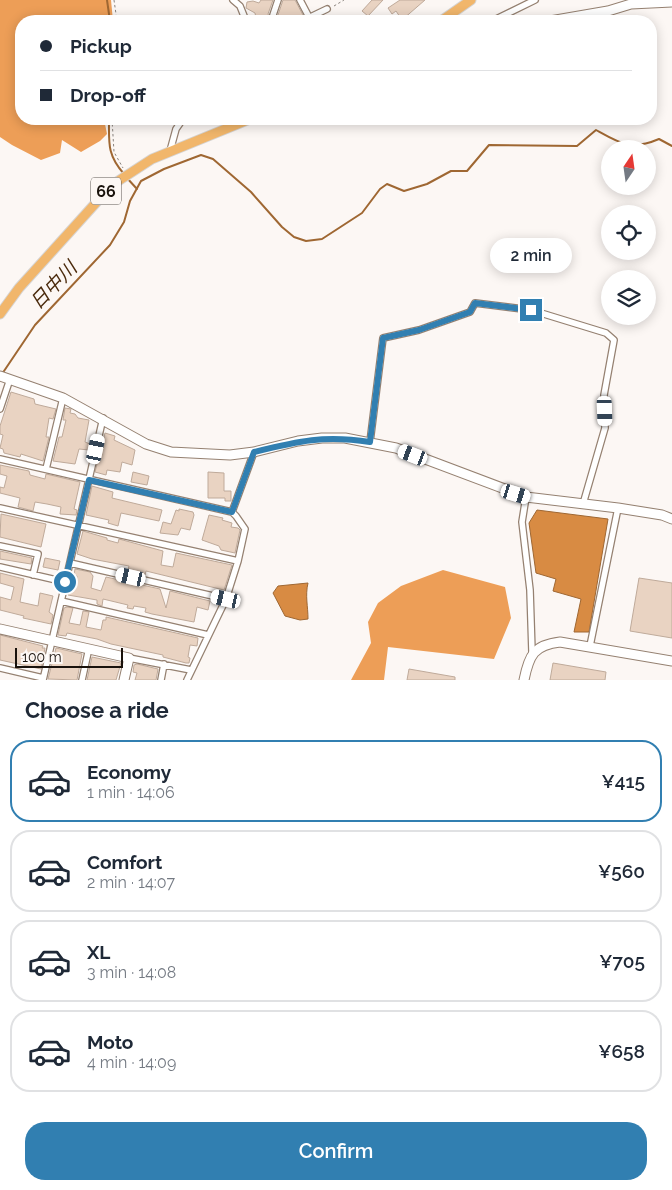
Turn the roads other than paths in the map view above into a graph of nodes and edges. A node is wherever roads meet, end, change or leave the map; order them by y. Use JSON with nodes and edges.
{"nodes":[{"id":1,"x":233,"y":0,"type":"edge"},
{"id":2,"x":278,"y":0,"type":"edge"},
{"id":3,"x":300,"y":0,"type":"edge"},
{"id":4,"x":471,"y":0,"type":"edge"},
{"id":5,"x":535,"y":0,"type":"edge"},
{"id":6,"x":672,"y":2,"type":"edge"},
{"id":7,"x":241,"y":3,"type":"edge"},
{"id":8,"x":327,"y":9,"type":"road end"},
{"id":9,"x":273,"y":15,"type":"edge"},
{"id":10,"x":308,"y":15,"type":"edge"},
{"id":11,"x":314,"y":15,"type":"edge"},
{"id":12,"x":450,"y":15,"type":"edge"},
{"id":13,"x":504,"y":15,"type":"edge"},
{"id":14,"x":585,"y":15,"type":"edge"},
{"id":15,"x":179,"y":125,"type":"edge"},
{"id":16,"x":235,"y":125,"type":"edge"},
{"id":17,"x":170,"y":151,"type":"junction"},
{"id":18,"x":0,"y":314,"type":"edge"},
{"id":19,"x":0,"y":376,"type":"edge"},
{"id":20,"x":10,"y":379,"type":"junction"},
{"id":21,"x":63,"y":398,"type":"junction"},
{"id":22,"x":0,"y":409,"type":"edge"},
{"id":23,"x":103,"y":418,"type":"junction"},
{"id":24,"x":370,"y":442,"type":"junction"},
{"id":25,"x":254,"y":452,"type":"junction"},
{"id":26,"x":0,"y":459,"type":"edge"},
{"id":27,"x":46,"y":469,"type":"junction"},
{"id":28,"x":89,"y":480,"type":"junction"},
{"id":29,"x":526,"y":497,"type":"junction"},
{"id":30,"x":583,"y":504,"type":"junction"},
{"id":31,"x":0,"y":508,"type":"edge"},
{"id":32,"x":618,"y":508,"type":"junction"},
{"id":33,"x":232,"y":512,"type":"junction"},
{"id":34,"x":672,"y":519,"type":"edge"},
{"id":35,"x":79,"y":526,"type":"junction"},
{"id":36,"x":0,"y":546,"type":"edge"},
{"id":37,"x":238,"y":561,"type":"junction"},
{"id":38,"x":70,"y":563,"type":"junction"},
{"id":39,"x":0,"y":567,"type":"edge"},
{"id":40,"x":33,"y":575,"type":"junction"},
{"id":41,"x":65,"y":582,"type":"junction"},
{"id":42,"x":226,"y":599,"type":"junction"},
{"id":43,"x":62,"y":601,"type":"junction"},
{"id":44,"x":0,"y":629,"type":"edge"},
{"id":45,"x":208,"y":634,"type":"junction"},
{"id":46,"x":53,"y":641,"type":"junction"},
{"id":47,"x":590,"y":646,"type":"junction"},
{"id":48,"x":89,"y":648,"type":"junction"},
{"id":49,"x":532,"y":652,"type":"junction"},
{"id":50,"x":129,"y":658,"type":"junction"},
{"id":51,"x":672,"y":661,"type":"edge"},
{"id":52,"x":164,"y":664,"type":"junction"},
{"id":53,"x":0,"y":668,"type":"edge"},
{"id":54,"x":191,"y":670,"type":"junction"},
{"id":55,"x":43,"y":679,"type":"edge"},
{"id":56,"x":82,"y":680,"type":"edge"},
{"id":57,"x":124,"y":680,"type":"edge"},
{"id":58,"x":161,"y":680,"type":"edge"},
{"id":59,"x":187,"y":680,"type":"edge"},
{"id":60,"x":524,"y":680,"type":"edge"}],
"edges":[{"from":1,"to":7,"type":"street"},
{"from":2,"to":9,"type":"street"},
{"from":3,"to":10,"type":"street"},
{"from":4,"to":12,"type":"main road"},
{"from":5,"to":13,"type":"street"},
{"from":6,"to":14,"type":"street"},
{"from":8,"to":11,"type":"street"},
{"from":15,"to":17,"type":"street"},
{"from":16,"to":17,"type":"main road","number":"66"},
{"from":17,"to":18,"type":"main road","number":"66"},
{"from":19,"to":20,"type":"street"},
{"from":20,"to":21,"type":"street"},
{"from":20,"to":22,"type":"street"},
{"from":21,"to":23,"type":"street"},
{"from":21,"to":27,"type":"street"},
{"from":23,"to":25,"type":"street"},
{"from":23,"to":28,"type":"street"},
{"from":24,"to":25,"type":"street"},
{"from":24,"to":29,"type":"street"},
{"from":24,"to":30,"type":"street"},
{"from":25,"to":33,"type":"street"},
{"from":26,"to":27,"type":"street"},
{"from":27,"to":28,"type":"street"},
{"from":28,"to":33,"type":"street"},
{"from":28,"to":35,"type":"street"},
{"from":29,"to":30,"type":"street"},
{"from":29,"to":49,"type":"street"},
{"from":30,"to":32,"type":"street"},
{"from":31,"to":35,"type":"street"},
{"from":32,"to":34,"type":"street"},
{"from":32,"to":47,"type":"street"},
{"from":33,"to":37,"type":"street"},
{"from":35,"to":37,"type":"street"},
{"from":35,"to":38,"type":"street"},
{"from":36,"to":40,"type":"street"},
{"from":37,"to":42,"type":"street"},
{"from":38,"to":41,"type":"street"},
{"from":38,"to":42,"type":"street"},
{"from":39,"to":40,"type":"street"},
{"from":40,"to":41,"type":"street"},
{"from":41,"to":43,"type":"street"},
{"from":42,"to":45,"type":"street"},
{"from":43,"to":45,"type":"street"},
{"from":43,"to":46,"type":"street"},
{"from":44,"to":46,"type":"street"},
{"from":45,"to":54,"type":"street"},
{"from":46,"to":48,"type":"street"},
{"from":46,"to":55,"type":"street"},
{"from":47,"to":49,"type":"street"},
{"from":47,"to":51,"type":"street"},
{"from":48,"to":50,"type":"street"},
{"from":48,"to":56,"type":"street"},
{"from":49,"to":60,"type":"street"},
{"from":50,"to":52,"type":"street"},
{"from":50,"to":57,"type":"street"},
{"from":52,"to":54,"type":"street"},
{"from":52,"to":58,"type":"street"},
{"from":53,"to":55,"type":"street"},
{"from":54,"to":59,"type":"street"}]}
